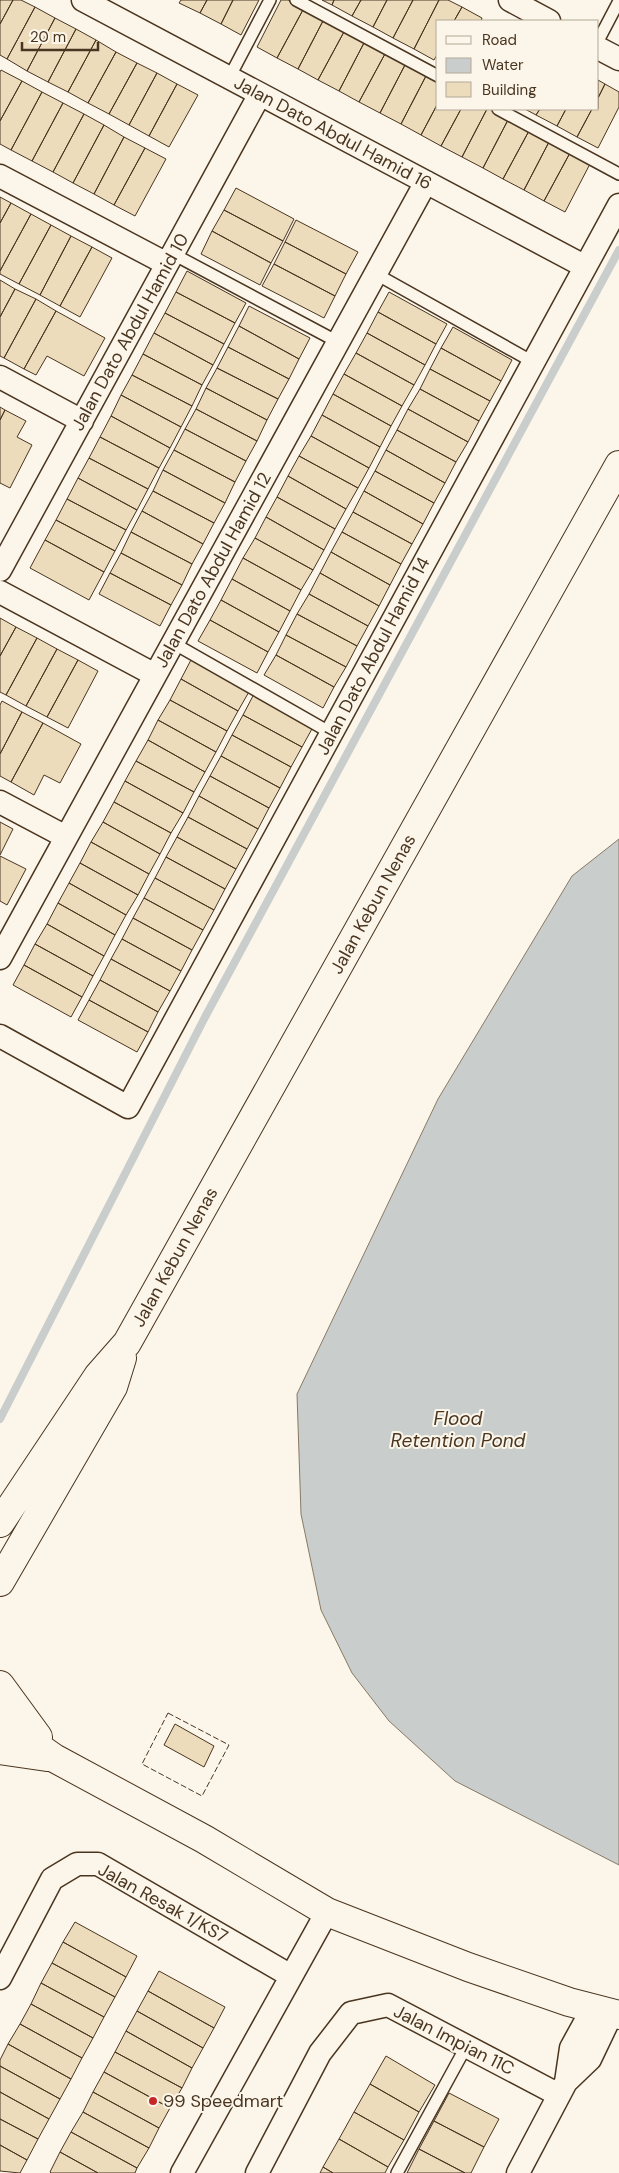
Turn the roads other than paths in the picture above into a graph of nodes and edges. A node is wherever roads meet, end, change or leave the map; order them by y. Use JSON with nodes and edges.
{"nodes":[{"id":1,"x":83,"y":0,"type":"edge"},
{"id":2,"x":270,"y":0,"type":"edge"},
{"id":3,"x":296,"y":0,"type":"edge"},
{"id":4,"x":510,"y":0,"type":"edge"},
{"id":5,"x":619,"y":2,"type":"edge"},
{"id":6,"x":547,"y":20,"type":"edge"},
{"id":7,"x":599,"y":39,"type":"edge"},
{"id":8,"x":599,"y":49,"type":"edge"},
{"id":9,"x":619,"y":59,"type":"edge"},
{"id":10,"x":436,"y":75,"type":"edge"},
{"id":11,"x":229,"y":78,"type":"junction"},
{"id":12,"x":260,"y":94,"type":"junction"},
{"id":13,"x":500,"y":110,"type":"edge"},
{"id":14,"x":619,"y":174,"type":"edge"},
{"id":15,"x":0,"y":176,"type":"edge"},
{"id":16,"x":426,"y":182,"type":"junction"},
{"id":17,"x":619,"y":205,"type":"edge"},
{"id":18,"x":170,"y":259,"type":"junction"},
{"id":19,"x":584,"y":266,"type":"junction"},
{"id":20,"x":376,"y":274,"type":"junction"},
{"id":21,"x":338,"y":342,"type":"junction"},
{"id":22,"x":532,"y":362,"type":"junction"},
{"id":23,"x":0,"y":377,"type":"edge"},
{"id":24,"x":82,"y":421,"type":"junction"},
{"id":25,"x":619,"y":465,"type":"edge"},
{"id":26,"x":0,"y":570,"type":"edge"},
{"id":27,"x":0,"y":592,"type":"edge"},
{"id":28,"x":173,"y":643,"type":"junction"},
{"id":29,"x":155,"y":675,"type":"junction"},
{"id":30,"x":332,"y":732,"type":"junction"},
{"id":31,"x":0,"y":802,"type":"edge"},
{"id":32,"x":66,"y":837,"type":"junction"},
{"id":33,"x":0,"y":958,"type":"edge"},
{"id":34,"x":0,"y":1036,"type":"edge"},
{"id":35,"x":127,"y":1342,"type":"junction"},
{"id":36,"x":0,"y":1523,"type":"edge"},
{"id":37,"x":0,"y":1582,"type":"edge"},
{"id":38,"x":0,"y":1685,"type":"edge"},
{"id":39,"x":0,"y":1720,"type":"edge"},
{"id":40,"x":0,"y":1738,"type":"edge"},
{"id":41,"x":0,"y":1750,"type":"edge"},
{"id":42,"x":54,"y":1758,"type":"junction"},
{"id":43,"x":327,"y":1912,"type":"junction"},
{"id":44,"x":290,"y":1976,"type":"junction"},
{"id":45,"x":0,"y":1978,"type":"edge"},
{"id":46,"x":608,"y":2012,"type":"edge"},
{"id":47,"x":467,"y":2045,"type":"junction"},
{"id":48,"x":563,"y":2089,"type":"junction"},
{"id":49,"x":182,"y":2173,"type":"edge"},
{"id":50,"x":257,"y":2173,"type":"edge"},
{"id":51,"x":397,"y":2173,"type":"edge"},
{"id":52,"x":518,"y":2173,"type":"edge"}],
"edges":[{"from":1,"to":11,"type":"street","name":"Jalan Dato Abdul Hamid 16"},
{"from":2,"to":11,"type":"lane"},
{"from":3,"to":10,"type":"lane"},
{"from":4,"to":6,"type":"street"},
{"from":5,"to":7,"type":"lane"},
{"from":8,"to":9,"type":"street"},
{"from":11,"to":12,"type":"street","name":"Jalan Dato Abdul Hamid 16"},
{"from":12,"to":16,"type":"street","name":"Jalan Dato Abdul Hamid 16"},
{"from":12,"to":18,"type":"street","name":"Jalan Dato Abdul Hamid 10"},
{"from":13,"to":14,"type":"lane"},
{"from":15,"to":18,"type":"street"},
{"from":16,"to":19,"type":"street","name":"Jalan Dato Abdul Hamid 16"},
{"from":16,"to":20,"type":"street","name":"Jalan Dato Abdul Hamid 12"},
{"from":17,"to":19,"type":"street","name":"Jalan Dato Abdul Hamid 14"},
{"from":18,"to":21,"type":"lane"},
{"from":18,"to":24,"type":"street","name":"Jalan Dato Abdul Hamid 10"},
{"from":19,"to":22,"type":"street","name":"Jalan Dato Abdul Hamid 14"},
{"from":20,"to":21,"type":"street","name":"Jalan Dato Abdul Hamid 12"},
{"from":20,"to":22,"type":"lane"},
{"from":21,"to":28,"type":"street","name":"Jalan Dato Abdul Hamid 12"},
{"from":22,"to":30,"type":"street","name":"Jalan Dato Abdul Hamid 14"},
{"from":23,"to":24,"type":"street"},
{"from":24,"to":26,"type":"street","name":"Jalan Dato Abdul Hamid 10"},
{"from":25,"to":35,"type":"street","name":"Jalan Kebun Nenas"},
{"from":27,"to":29,"type":"street"},
{"from":28,"to":29,"type":"street","name":"Jalan Dato Abdul Hamid 12"},
{"from":28,"to":30,"type":"lane"},
{"from":29,"to":32,"type":"street","name":"Jalan Dato Abdul Hamid 12"},
{"from":30,"to":34,"type":"street","name":"Jalan Dato Abdul Hamid 14"},
{"from":31,"to":32,"type":"street"},
{"from":32,"to":33,"type":"street","name":"Jalan Dato Abdul Hamid 12"},
{"from":35,"to":36,"type":"street","name":"Jalan Kebun Nenas"},
{"from":35,"to":37,"type":"street","name":"Jalan Kebun Nenas"},
{"from":38,"to":42,"type":"street"},
{"from":39,"to":42,"type":"street"},
{"from":40,"to":42,"type":"street"},
{"from":41,"to":42,"type":"street"},
{"from":42,"to":43,"type":"street"},
{"from":43,"to":44,"type":"street"},
{"from":43,"to":46,"type":"street"},
{"from":44,"to":45,"type":"street","name":"Jalan Resak 1/KS7"},
{"from":44,"to":49,"type":"street"},
{"from":46,"to":48,"type":"street"},
{"from":47,"to":48,"type":"street","name":"Jalan Impian 11C"},
{"from":47,"to":50,"type":"street","name":"Jalan Impian 11C"},
{"from":47,"to":51,"type":"lane"},
{"from":48,"to":52,"type":"street"}]}
